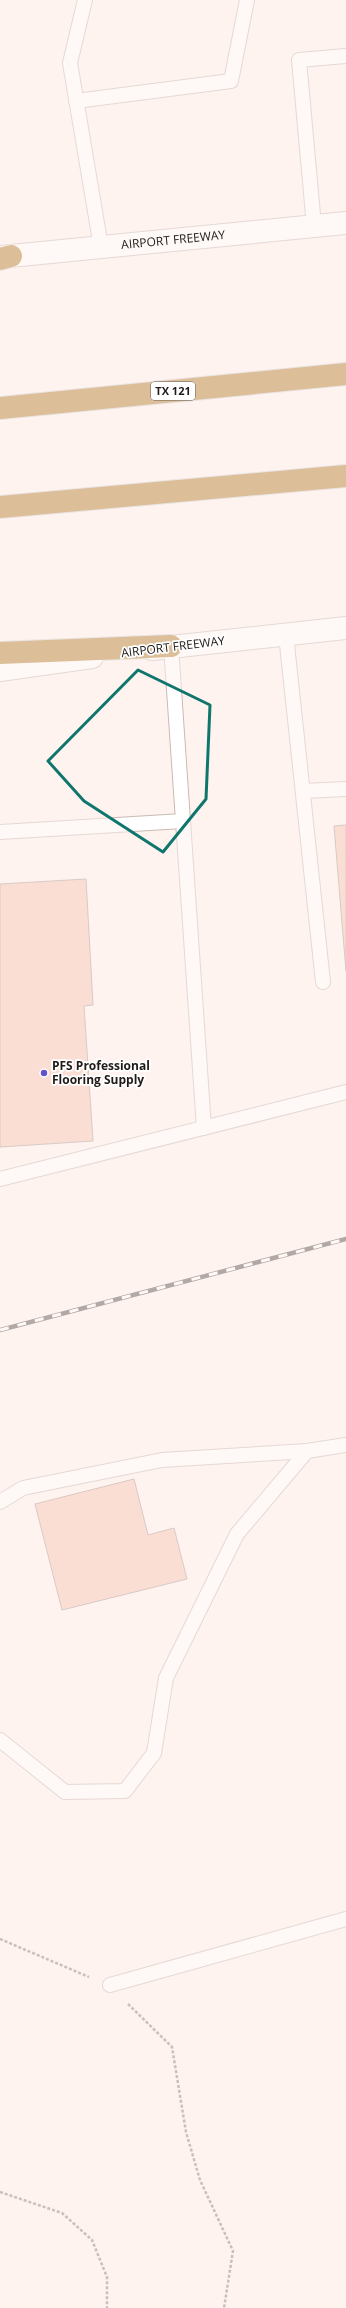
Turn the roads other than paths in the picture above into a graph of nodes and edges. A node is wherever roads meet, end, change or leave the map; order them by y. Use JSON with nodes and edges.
{"nodes":[{"id":1,"x":85,"y":0,"type":"edge"},
{"id":2,"x":247,"y":0,"type":"edge"},
{"id":3,"x":346,"y":56,"type":"edge"},
{"id":4,"x":76,"y":101,"type":"junction"},
{"id":5,"x":346,"y":223,"type":"edge"},
{"id":6,"x":314,"y":226,"type":"junction"},
{"id":7,"x":101,"y":247,"type":"junction"},
{"id":8,"x":4,"y":257,"type":"edge"},
{"id":9,"x":346,"y":374,"type":"edge"},
{"id":10,"x":0,"y":408,"type":"edge"},
{"id":11,"x":346,"y":476,"type":"edge"},
{"id":12,"x":0,"y":507,"type":"edge"},
{"id":13,"x":346,"y":628,"type":"edge"},
{"id":14,"x":286,"y":635,"type":"junction"},
{"id":15,"x":171,"y":646,"type":"junction"},
{"id":16,"x":0,"y":653,"type":"edge"},
{"id":17,"x":0,"y":670,"type":"edge"},
{"id":18,"x":346,"y":789,"type":"edge"},
{"id":19,"x":303,"y":791,"type":"junction"},
{"id":20,"x":183,"y":821,"type":"junction"},
{"id":21,"x":0,"y":832,"type":"edge"},
{"id":22,"x":323,"y":982,"type":"dead end"},
{"id":23,"x":346,"y":1092,"type":"edge"},
{"id":24,"x":204,"y":1128,"type":"junction"},
{"id":25,"x":0,"y":1179,"type":"edge"},
{"id":26,"x":346,"y":1446,"type":"edge"},
{"id":27,"x":307,"y":1451,"type":"junction"},
{"id":28,"x":0,"y":1502,"type":"edge"},
{"id":29,"x":0,"y":1740,"type":"edge"},
{"id":30,"x":346,"y":1919,"type":"edge"},
{"id":31,"x":110,"y":1985,"type":"road end"}],
"edges":[{"from":1,"to":4,"type":"lane"},
{"from":2,"to":4,"type":"lane"},
{"from":3,"to":6,"type":"lane"},
{"from":4,"to":7,"type":"lane"},
{"from":5,"to":6,"type":"main road","name":"AIRPORT FREEWAY"},
{"from":6,"to":7,"type":"main road","name":"AIRPORT FREEWAY"},
{"from":7,"to":8,"type":"main road","name":"AIRPORT FREEWAY"},
{"from":9,"to":10,"type":"highway","number":"TX 121"},
{"from":11,"to":12,"type":"highway"},
{"from":13,"to":14,"type":"main road","name":"AIRPORT FREEWAY"},
{"from":14,"to":15,"type":"main road","name":"AIRPORT FREEWAY"},
{"from":14,"to":19,"type":"lane"},
{"from":15,"to":16,"type":"highway"},
{"from":15,"to":17,"type":"main road","name":"AIRPORT FREEWAY"},
{"from":15,"to":20,"type":"lane"},
{"from":18,"to":19,"type":"lane"},
{"from":19,"to":22,"type":"lane"},
{"from":20,"to":21,"type":"lane"},
{"from":20,"to":24,"type":"lane"},
{"from":23,"to":24,"type":"lane"},
{"from":24,"to":25,"type":"lane"},
{"from":26,"to":27,"type":"lane"},
{"from":27,"to":28,"type":"lane"},
{"from":27,"to":29,"type":"lane"},
{"from":30,"to":31,"type":"lane"}]}
